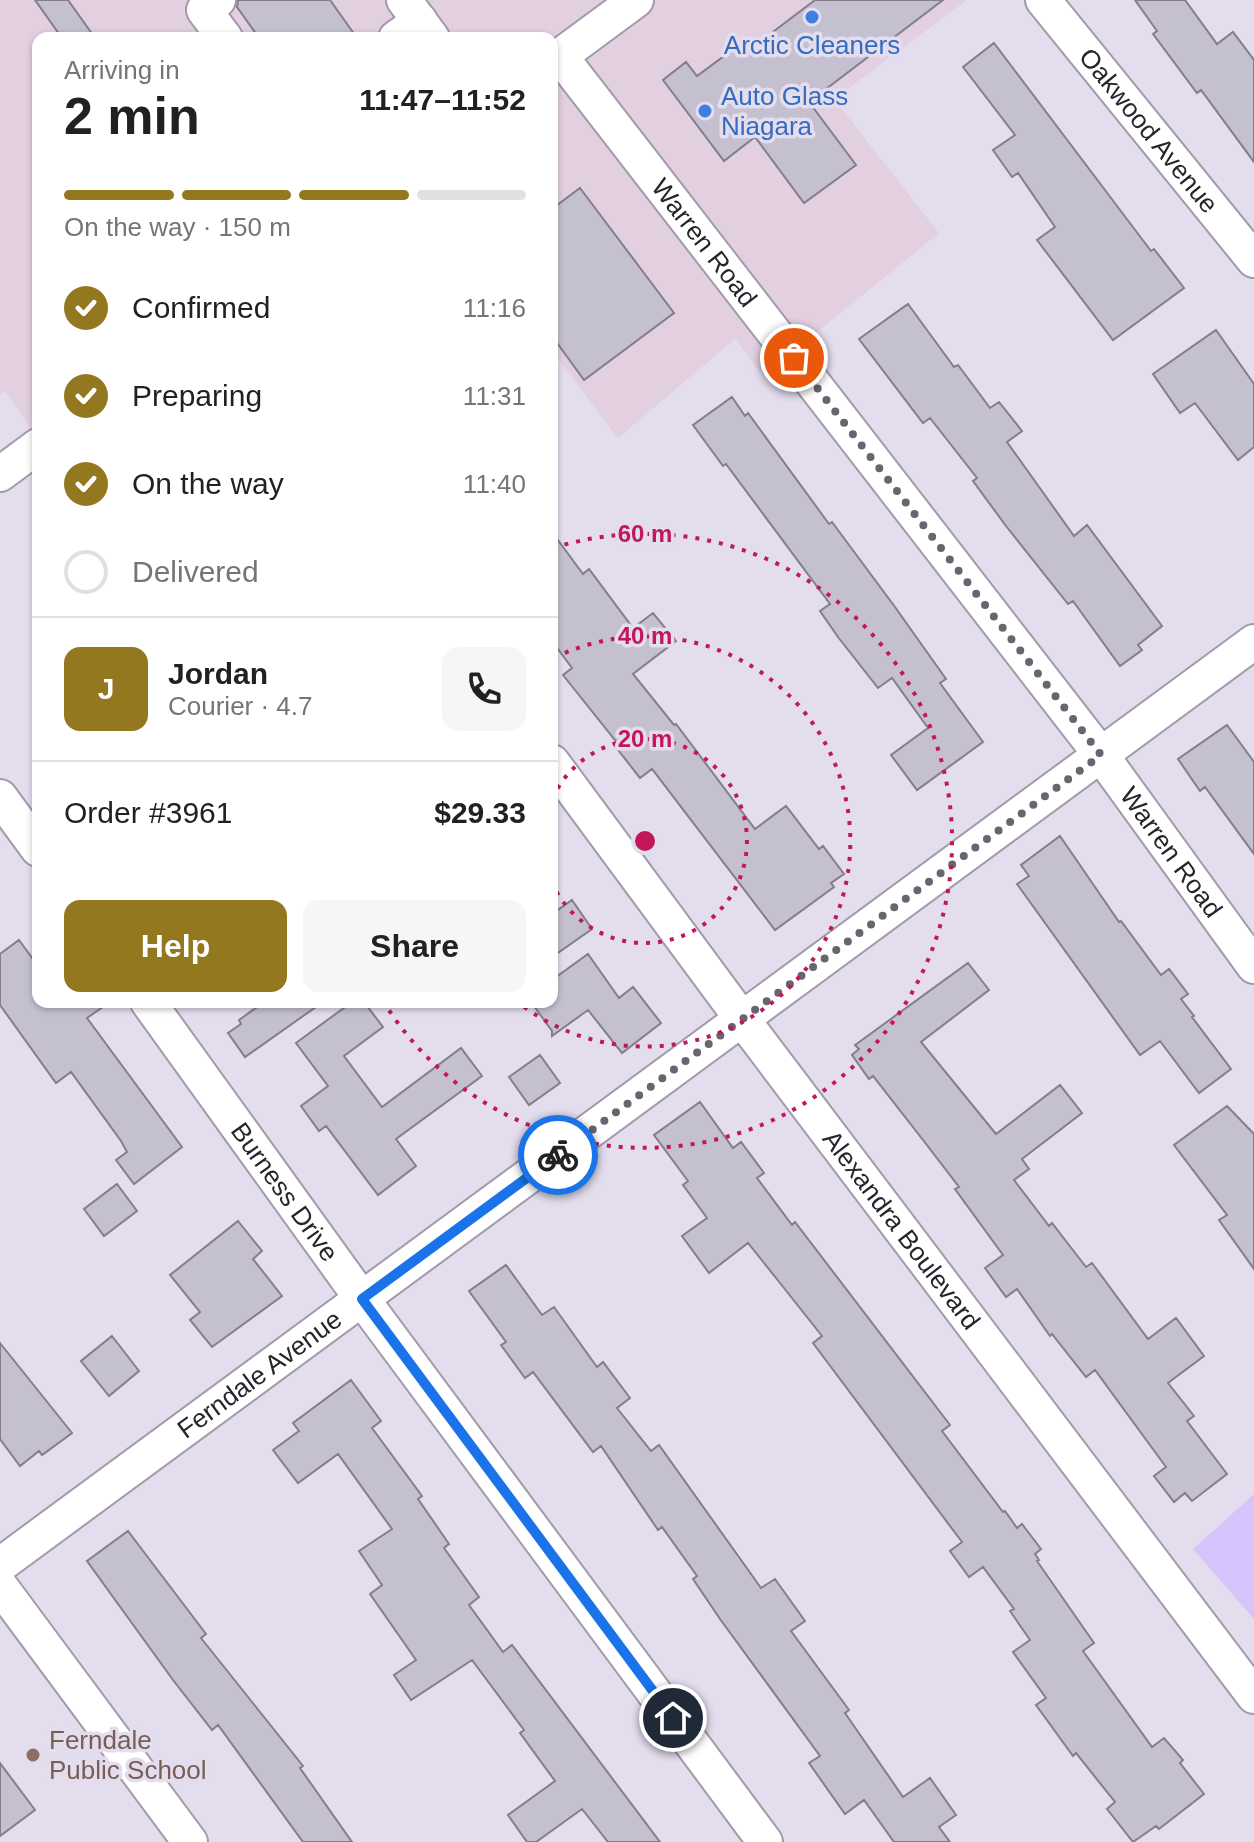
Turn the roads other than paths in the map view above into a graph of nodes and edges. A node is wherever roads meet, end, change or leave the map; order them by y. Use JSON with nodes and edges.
{"nodes":[{"id":1,"x":218,"y":0,"type":"edge"},
{"id":2,"x":636,"y":0,"type":"edge"},
{"id":3,"x":1043,"y":0,"type":"edge"},
{"id":4,"x":220,"y":32,"type":"edge"},
{"id":5,"x":558,"y":58,"type":"edge"},
{"id":6,"x":558,"y":62,"type":"edge"},
{"id":7,"x":1254,"y":260,"type":"edge"},
{"id":8,"x":32,"y":450,"type":"edge"},
{"id":9,"x":0,"y":474,"type":"edge"},
{"id":10,"x":1254,"y":642,"type":"edge"},
{"id":11,"x":1101,"y":755,"type":"junction"},
{"id":12,"x":558,"y":770,"type":"edge"},
{"id":13,"x":0,"y":797,"type":"edge"},
{"id":14,"x":32,"y":841,"type":"edge"},
{"id":15,"x":1254,"y":966,"type":"edge"},
{"id":16,"x":152,"y":1008,"type":"edge"},
{"id":17,"x":742,"y":1019,"type":"junction"},
{"id":18,"x":362,"y":1299,"type":"junction"},
{"id":19,"x":0,"y":1565,"type":"edge"},
{"id":20,"x":0,"y":1586,"type":"edge"},
{"id":21,"x":1254,"y":1696,"type":"edge"},
{"id":22,"x":190,"y":1842,"type":"edge"},
{"id":23,"x":765,"y":1842,"type":"edge"}],
"edges":[{"from":1,"to":4,"type":"street"},
{"from":2,"to":5,"type":"street"},
{"from":3,"to":7,"type":"street","name":"Oakwood Avenue"},
{"from":6,"to":11,"type":"street","name":"Warren Road"},
{"from":8,"to":9,"type":"street"},
{"from":10,"to":11,"type":"street","name":"Ferndale Avenue"},
{"from":11,"to":15,"type":"street","name":"Warren Road"},
{"from":11,"to":17,"type":"street","name":"Ferndale Avenue"},
{"from":12,"to":17,"type":"street","name":"Alexandra Boulevard"},
{"from":13,"to":14,"type":"street"},
{"from":16,"to":18,"type":"street","name":"Burness Drive"},
{"from":17,"to":18,"type":"street","name":"Ferndale Avenue"},
{"from":17,"to":21,"type":"street","name":"Alexandra Boulevard"},
{"from":18,"to":19,"type":"street","name":"Ferndale Avenue"},
{"from":18,"to":23,"type":"street","name":"Burness Drive"},
{"from":20,"to":22,"type":"street"}]}
